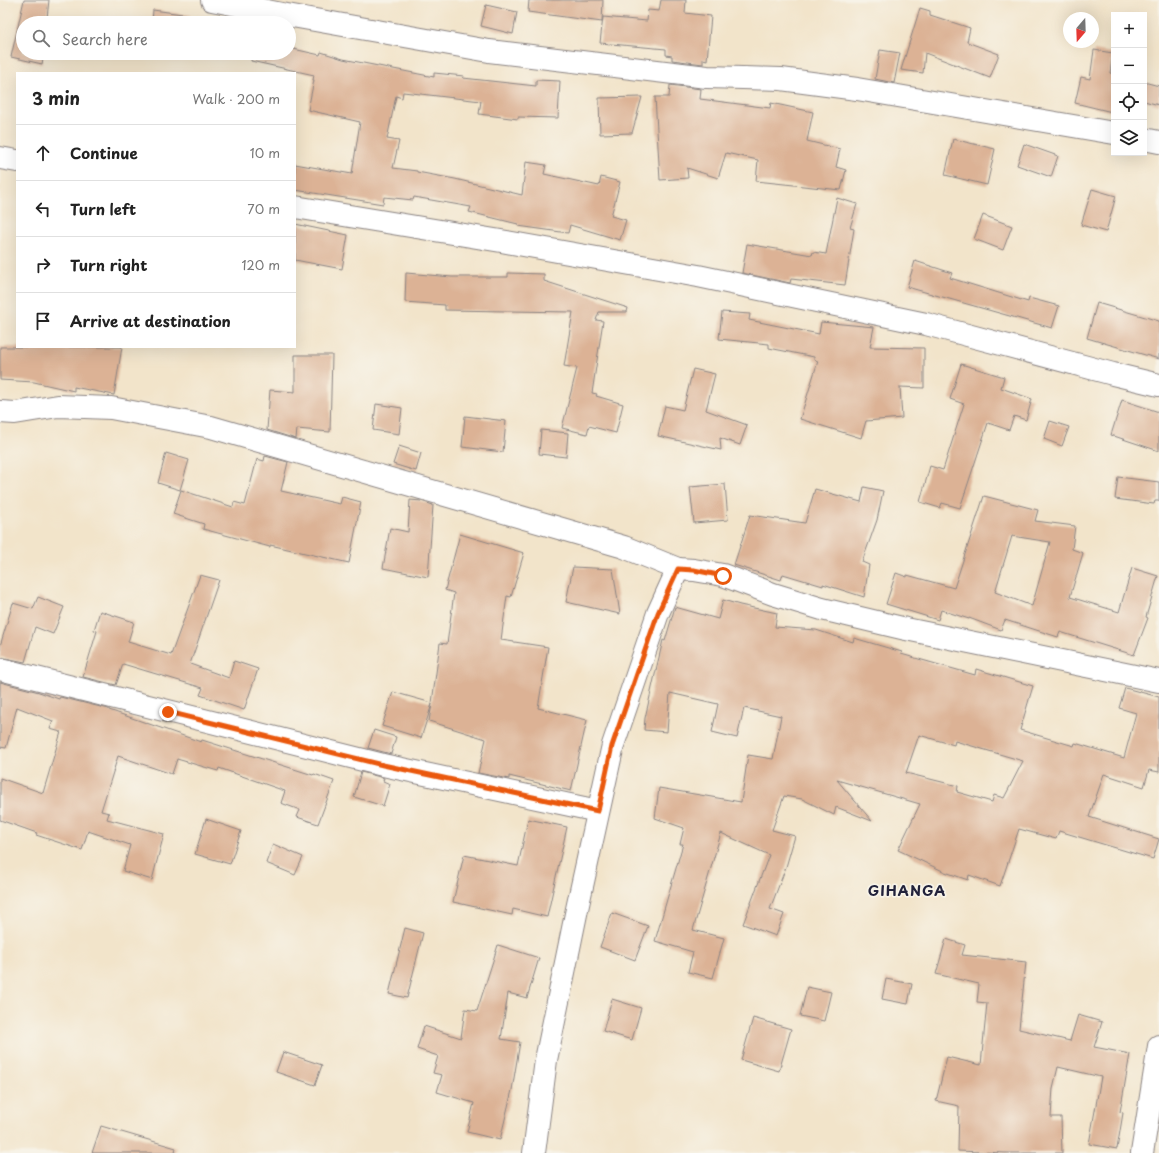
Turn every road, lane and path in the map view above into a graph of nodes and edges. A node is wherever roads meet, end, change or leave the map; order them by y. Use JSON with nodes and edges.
{"nodes":[{"id":1,"x":212,"y":0,"type":"edge"},
{"id":2,"x":293,"y":16,"type":"edge"},
{"id":3,"x":296,"y":17,"type":"edge"},
{"id":4,"x":1111,"y":132,"type":"edge"},
{"id":5,"x":1147,"y":140,"type":"edge"},
{"id":6,"x":1159,"y":142,"type":"edge"},
{"id":7,"x":0,"y":158,"type":"edge"},
{"id":8,"x":16,"y":161,"type":"edge"},
{"id":9,"x":296,"y":207,"type":"edge"},
{"id":10,"x":1159,"y":385,"type":"edge"},
{"id":11,"x":0,"y":412,"type":"edge"},
{"id":12,"x":678,"y":569,"type":"junction"},
{"id":13,"x":0,"y":669,"type":"edge"},
{"id":14,"x":1159,"y":681,"type":"edge"},
{"id":15,"x":598,"y":811,"type":"junction"},
{"id":16,"x":1159,"y":1046,"type":"edge"},
{"id":17,"x":534,"y":1153,"type":"edge"},
{"id":18,"x":1142,"y":1153,"type":"edge"}],
"edges":[{"from":1,"to":2,"type":"street"},
{"from":3,"to":4,"type":"street"},
{"from":5,"to":6,"type":"street"},
{"from":7,"to":8,"type":"street"},
{"from":9,"to":10,"type":"street"},
{"from":11,"to":12,"type":"street"},
{"from":12,"to":14,"type":"street"},
{"from":12,"to":15,"type":"street"},
{"from":13,"to":15,"type":"street"},
{"from":15,"to":17,"type":"street"},
{"from":16,"to":18,"type":"street"}]}
